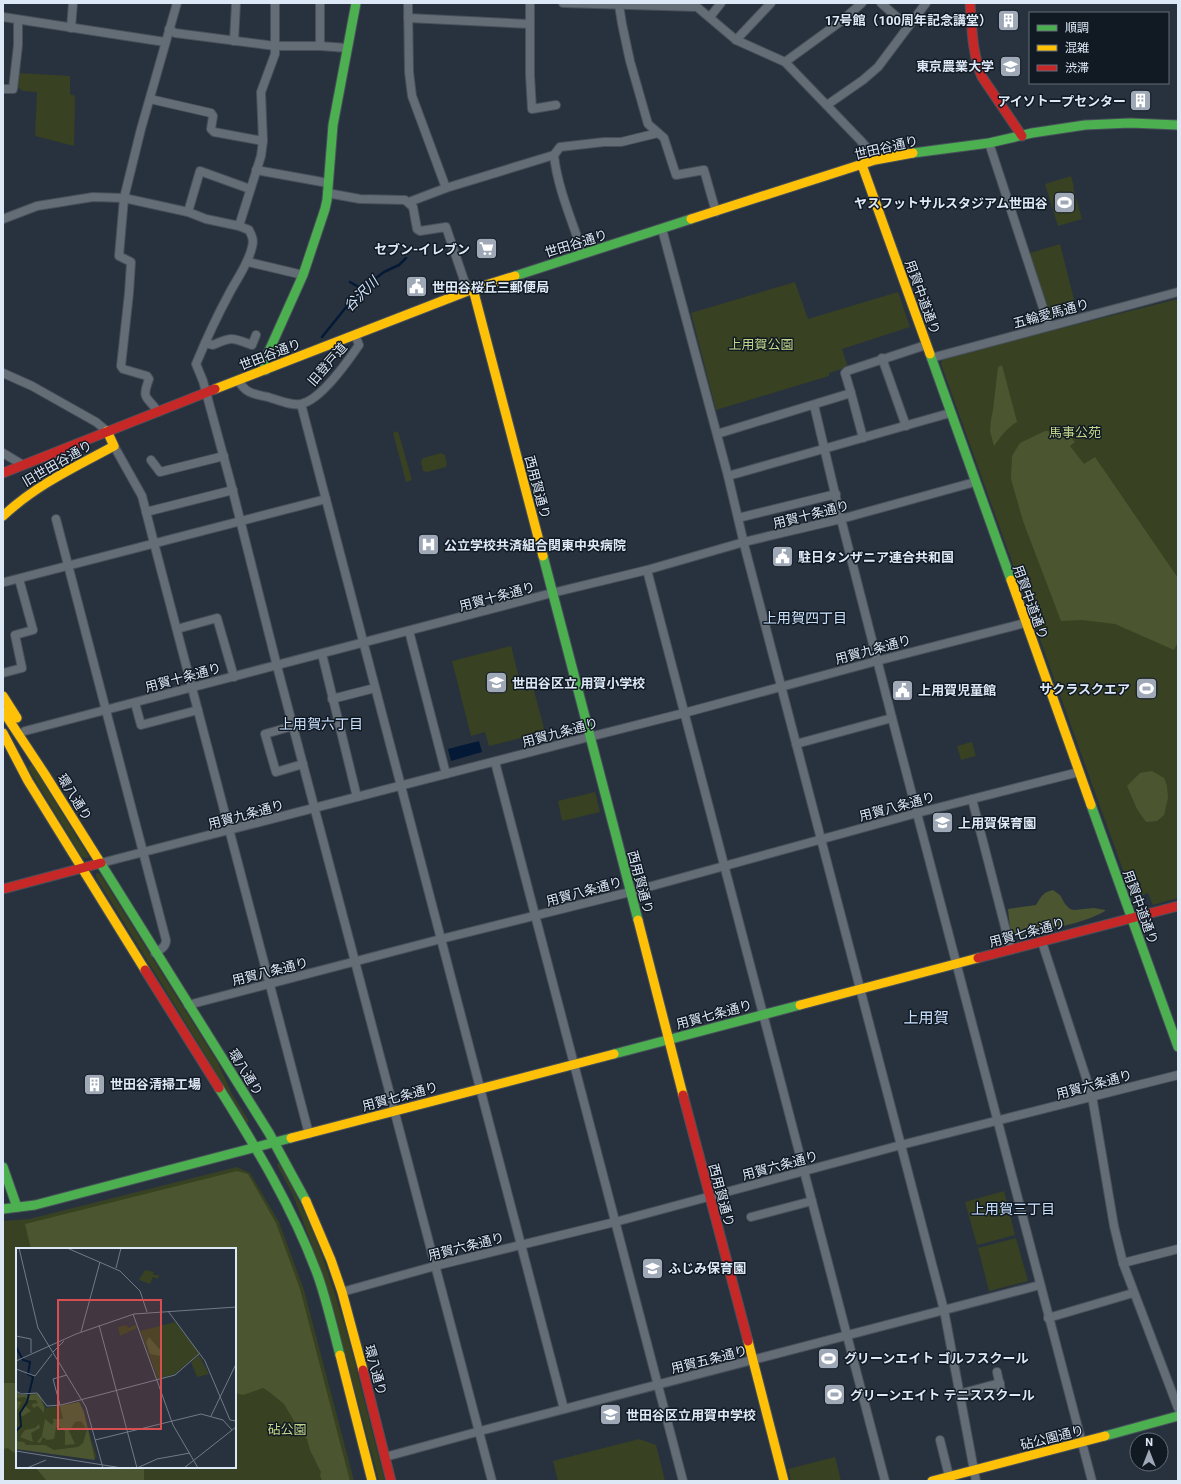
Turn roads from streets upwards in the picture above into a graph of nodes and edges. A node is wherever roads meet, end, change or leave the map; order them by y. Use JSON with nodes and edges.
{"nodes":[{"id":1,"x":73,"y":3,"type":"edge"},
{"id":2,"x":177,"y":3,"type":"edge"},
{"id":3,"x":236,"y":3,"type":"edge"},
{"id":4,"x":275,"y":3,"type":"edge"},
{"id":5,"x":320,"y":3,"type":"edge"},
{"id":6,"x":356,"y":3,"type":"edge"},
{"id":7,"x":408,"y":3,"type":"edge"},
{"id":8,"x":530,"y":3,"type":"edge"},
{"id":9,"x":562,"y":3,"type":"edge"},
{"id":10,"x":721,"y":3,"type":"edge"},
{"id":11,"x":771,"y":3,"type":"edge"},
{"id":12,"x":862,"y":3,"type":"edge"},
{"id":13,"x":881,"y":3,"type":"edge"},
{"id":14,"x":926,"y":3,"type":"edge"},
{"id":15,"x":970,"y":3,"type":"edge"},
{"id":16,"x":640,"y":4,"type":"edge"},
{"id":17,"x":619,"y":5,"type":"junction"},
{"id":18,"x":3,"y":17,"type":"edge"},
{"id":19,"x":710,"y":17,"type":"junction"},
{"id":20,"x":408,"y":18,"type":"junction"},
{"id":21,"x":18,"y":20,"type":"junction"},
{"id":22,"x":529,"y":24,"type":"junction"},
{"id":23,"x":908,"y":27,"type":"junction"},
{"id":24,"x":71,"y":28,"type":"junction"},
{"id":25,"x":169,"y":29,"type":"junction"},
{"id":26,"x":736,"y":40,"type":"junction"},
{"id":27,"x":234,"y":41,"type":"junction"},
{"id":28,"x":165,"y":42,"type":"junction"},
{"id":29,"x":275,"y":46,"type":"junction"},
{"id":30,"x":320,"y":46,"type":"junction"},
{"id":31,"x":347,"y":48,"type":"junction"},
{"id":32,"x":785,"y":62,"type":"junction"},
{"id":33,"x":3,"y":89,"type":"edge"},
{"id":34,"x":150,"y":99,"type":"junction"},
{"id":35,"x":556,"y":104,"type":"dead end"},
{"id":36,"x":827,"y":105,"type":"junction"},
{"id":37,"x":1178,"y":125,"type":"edge"},
{"id":38,"x":658,"y":133,"type":"junction"},
{"id":39,"x":1022,"y":136,"type":"junction"},
{"id":40,"x":263,"y":141,"type":"junction"},
{"id":41,"x":989,"y":143,"type":"junction"},
{"id":42,"x":554,"y":155,"type":"junction"},
{"id":43,"x":875,"y":160,"type":"junction"},
{"id":44,"x":862,"y":165,"type":"junction"},
{"id":45,"x":256,"y":170,"type":"junction"},
{"id":46,"x":328,"y":183,"type":"junction"},
{"id":47,"x":446,"y":188,"type":"junction"},
{"id":48,"x":250,"y":189,"type":"junction"},
{"id":49,"x":327,"y":193,"type":"junction"},
{"id":50,"x":124,"y":198,"type":"junction"},
{"id":51,"x":409,"y":202,"type":"junction"},
{"id":52,"x":188,"y":212,"type":"junction"},
{"id":53,"x":716,"y":212,"type":"junction"},
{"id":54,"x":3,"y":219,"type":"edge"},
{"id":55,"x":239,"y":226,"type":"junction"},
{"id":56,"x":662,"y":229,"type":"junction"},
{"id":57,"x":583,"y":254,"type":"junction"},
{"id":58,"x":248,"y":262,"type":"junction"},
{"id":59,"x":303,"y":275,"type":"junction"},
{"id":60,"x":473,"y":289,"type":"junction"},
{"id":61,"x":1178,"y":292,"type":"edge"},
{"id":62,"x":1049,"y":326,"type":"junction"},
{"id":63,"x":256,"y":335,"type":"dead end"},
{"id":64,"x":355,"y":335,"type":"junction"},
{"id":65,"x":205,"y":342,"type":"junction"},
{"id":66,"x":926,"y":345,"type":"junction"},
{"id":67,"x":882,"y":358,"type":"junction"},
{"id":68,"x":931,"y":358,"type":"junction"},
{"id":69,"x":266,"y":370,"type":"junction"},
{"id":70,"x":3,"y":373,"type":"edge"},
{"id":71,"x":238,"y":380,"type":"junction"},
{"id":72,"x":206,"y":392,"type":"junction"},
{"id":73,"x":850,"y":393,"type":"junction"},
{"id":74,"x":301,"y":404,"type":"junction"},
{"id":75,"x":814,"y":405,"type":"junction"},
{"id":76,"x":158,"y":412,"type":"junction"},
{"id":77,"x":950,"y":413,"type":"junction"},
{"id":78,"x":906,"y":426,"type":"junction"},
{"id":79,"x":107,"y":431,"type":"junction"},
{"id":80,"x":717,"y":434,"type":"junction"},
{"id":81,"x":863,"y":438,"type":"junction"},
{"id":82,"x":114,"y":446,"type":"junction"},
{"id":83,"x":825,"y":449,"type":"junction"},
{"id":84,"x":3,"y":453,"type":"edge"},
{"id":85,"x":224,"y":456,"type":"junction"},
{"id":86,"x":151,"y":460,"type":"dead end"},
{"id":87,"x":23,"y":466,"type":"junction"},
{"id":88,"x":3,"y":473,"type":"edge"},
{"id":89,"x":728,"y":476,"type":"junction"},
{"id":90,"x":974,"y":482,"type":"junction"},
{"id":91,"x":233,"y":490,"type":"junction"},
{"id":92,"x":836,"y":494,"type":"junction"},
{"id":93,"x":326,"y":499,"type":"junction"},
{"id":94,"x":146,"y":512,"type":"junction"},
{"id":95,"x":3,"y":516,"type":"edge"},
{"id":96,"x":738,"y":518,"type":"junction"},
{"id":97,"x":56,"y":519,"type":"dead end"},
{"id":98,"x":841,"y":519,"type":"junction"},
{"id":99,"x":241,"y":521,"type":"junction"},
{"id":100,"x":744,"y":542,"type":"junction"},
{"id":101,"x":154,"y":543,"type":"junction"},
{"id":102,"x":68,"y":565,"type":"junction"},
{"id":103,"x":647,"y":570,"type":"junction"},
{"id":104,"x":19,"y":579,"type":"junction"},
{"id":105,"x":6,"y":582,"type":"dead end"},
{"id":106,"x":552,"y":593,"type":"junction"},
{"id":107,"x":1025,"y":623,"type":"junction"},
{"id":108,"x":177,"y":629,"type":"junction"},
{"id":109,"x":409,"y":631,"type":"junction"},
{"id":110,"x":364,"y":643,"type":"junction"},
{"id":111,"x":322,"y":654,"type":"junction"},
{"id":112,"x":878,"y":660,"type":"junction"},
{"id":113,"x":277,"y":666,"type":"junction"},
{"id":114,"x":3,"y":673,"type":"edge"},
{"id":115,"x":234,"y":677,"type":"junction"},
{"id":116,"x":781,"y":686,"type":"junction"},
{"id":117,"x":192,"y":688,"type":"junction"},
{"id":118,"x":375,"y":688,"type":"junction"},
{"id":119,"x":3,"y":696,"type":"edge"},
{"id":120,"x":332,"y":699,"type":"junction"},
{"id":121,"x":135,"y":702,"type":"junction"},
{"id":122,"x":107,"y":710,"type":"junction"},
{"id":123,"x":198,"y":710,"type":"junction"},
{"id":124,"x":3,"y":711,"type":"edge"},
{"id":125,"x":684,"y":714,"type":"junction"},
{"id":126,"x":892,"y":718,"type":"junction"},
{"id":127,"x":293,"y":726,"type":"junction"},
{"id":128,"x":25,"y":731,"type":"junction"},
{"id":129,"x":3,"y":733,"type":"edge"},
{"id":130,"x":589,"y":736,"type":"junction"},
{"id":131,"x":796,"y":744,"type":"junction"},
{"id":132,"x":3,"y":748,"type":"edge"},
{"id":133,"x":495,"y":762,"type":"junction"},
{"id":134,"x":303,"y":764,"type":"junction"},
{"id":135,"x":1079,"y":772,"type":"junction"},
{"id":136,"x":44,"y":773,"type":"junction"},
{"id":137,"x":446,"y":774,"type":"junction"},
{"id":138,"x":28,"y":781,"type":"junction"},
{"id":139,"x":401,"y":786,"type":"junction"},
{"id":140,"x":357,"y":797,"type":"junction"},
{"id":141,"x":972,"y":799,"type":"junction"},
{"id":142,"x":314,"y":808,"type":"junction"},
{"id":143,"x":918,"y":813,"type":"junction"},
{"id":144,"x":229,"y":831,"type":"junction"},
{"id":145,"x":821,"y":839,"type":"junction"},
{"id":146,"x":143,"y":853,"type":"junction"},
{"id":147,"x":100,"y":863,"type":"junction"},
{"id":148,"x":724,"y":865,"type":"junction"},
{"id":149,"x":82,"y":868,"type":"junction"},
{"id":150,"x":3,"y":889,"type":"edge"},
{"id":151,"x":630,"y":892,"type":"junction"},
{"id":152,"x":1178,"y":906,"type":"edge"},
{"id":153,"x":535,"y":916,"type":"junction"},
{"id":154,"x":1132,"y":918,"type":"junction"},
{"id":155,"x":441,"y":939,"type":"junction"},
{"id":156,"x":1042,"y":942,"type":"junction"},
{"id":157,"x":1011,"y":950,"type":"junction"},
{"id":158,"x":155,"y":953,"type":"junction"},
{"id":159,"x":355,"y":961,"type":"junction"},
{"id":160,"x":957,"y":964,"type":"junction"},
{"id":161,"x":269,"y":983,"type":"junction"},
{"id":162,"x":860,"y":989,"type":"junction"},
{"id":163,"x":188,"y":1005,"type":"junction"},
{"id":164,"x":764,"y":1014,"type":"junction"},
{"id":165,"x":668,"y":1039,"type":"junction"},
{"id":166,"x":1178,"y":1047,"type":"edge"},
{"id":167,"x":574,"y":1064,"type":"junction"},
{"id":168,"x":1178,"y":1075,"type":"edge"},
{"id":169,"x":480,"y":1089,"type":"junction"},
{"id":170,"x":1092,"y":1096,"type":"junction"},
{"id":171,"x":394,"y":1111,"type":"junction"},
{"id":172,"x":998,"y":1121,"type":"junction"},
{"id":173,"x":308,"y":1134,"type":"junction"},
{"id":174,"x":274,"y":1143,"type":"junction"},
{"id":175,"x":901,"y":1145,"type":"junction"},
{"id":176,"x":256,"y":1148,"type":"junction"},
{"id":177,"x":3,"y":1167,"type":"edge"},
{"id":178,"x":804,"y":1171,"type":"junction"},
{"id":179,"x":709,"y":1196,"type":"junction"},
{"id":180,"x":812,"y":1201,"type":"junction"},
{"id":181,"x":17,"y":1207,"type":"junction"},
{"id":182,"x":3,"y":1209,"type":"edge"},
{"id":183,"x":751,"y":1217,"type":"dead end"},
{"id":184,"x":615,"y":1222,"type":"junction"},
{"id":185,"x":521,"y":1244,"type":"junction"},
{"id":186,"x":1178,"y":1249,"type":"edge"},
{"id":187,"x":1123,"y":1263,"type":"junction"},
{"id":188,"x":435,"y":1266,"type":"junction"},
{"id":189,"x":1040,"y":1285,"type":"junction"},
{"id":190,"x":342,"y":1292,"type":"junction"},
{"id":191,"x":1133,"y":1293,"type":"junction"},
{"id":192,"x":944,"y":1310,"type":"junction"},
{"id":193,"x":1048,"y":1318,"type":"junction"},
{"id":194,"x":847,"y":1336,"type":"junction"},
{"id":195,"x":752,"y":1360,"type":"junction"},
{"id":196,"x":997,"y":1372,"type":"dead end"},
{"id":197,"x":658,"y":1385,"type":"junction"},
{"id":198,"x":959,"y":1394,"type":"junction"},
{"id":199,"x":1178,"y":1408,"type":"edge"},
{"id":200,"x":564,"y":1409,"type":"junction"},
{"id":201,"x":1178,"y":1416,"type":"edge"},
{"id":202,"x":478,"y":1432,"type":"junction"},
{"id":203,"x":940,"y":1440,"type":"dead end"},
{"id":204,"x":1082,"y":1443,"type":"junction"},
{"id":205,"x":384,"y":1457,"type":"junction"},
{"id":206,"x":974,"y":1470,"type":"junction"},
{"id":207,"x":949,"y":1476,"type":"junction"},
{"id":208,"x":372,"y":1481,"type":"edge"},
{"id":209,"x":391,"y":1481,"type":"edge"},
{"id":210,"x":492,"y":1481,"type":"edge"},
{"id":211,"x":683,"y":1481,"type":"edge"},
{"id":212,"x":784,"y":1481,"type":"edge"},
{"id":213,"x":885,"y":1481,"type":"edge"},
{"id":214,"x":932,"y":1481,"type":"edge"},
{"id":215,"x":976,"y":1481,"type":"edge"},
{"id":216,"x":1092,"y":1481,"type":"edge"}],
"edges":[{"from":1,"to":24,"type":"street"},
{"from":2,"to":25,"type":"street"},
{"from":3,"to":27,"type":"street"},
{"from":4,"to":29,"type":"street"},
{"from":5,"to":30,"type":"street"},
{"from":6,"to":31,"type":"street"},
{"from":7,"to":20,"type":"street"},
{"from":8,"to":22,"type":"street"},
{"from":9,"to":17,"type":"street"},
{"from":10,"to":19,"type":"street"},
{"from":11,"to":26,"type":"street"},
{"from":12,"to":32,"type":"street"},
{"from":13,"to":23,"type":"street"},
{"from":14,"to":23,"type":"street"},
{"from":15,"to":39,"type":"street"},
{"from":16,"to":17,"type":"street"},
{"from":16,"to":19,"type":"street"},
{"from":17,"to":38,"type":"street"},
{"from":18,"to":21,"type":"street"},
{"from":19,"to":26,"type":"street"},
{"from":20,"to":22,"type":"street"},
{"from":20,"to":47,"type":"street"},
{"from":21,"to":24,"type":"street"},
{"from":21,"to":33,"type":"street"},
{"from":22,"to":35,"type":"street"},
{"from":23,"to":36,"type":"street"},
{"from":24,"to":28,"type":"street"},
{"from":25,"to":27,"type":"street"},
{"from":25,"to":28,"type":"street"},
{"from":26,"to":32,"type":"street"},
{"from":27,"to":29,"type":"street"},
{"from":28,"to":34,"type":"street"},
{"from":29,"to":30,"type":"street"},
{"from":29,"to":40,"type":"street"},
{"from":30,"to":31,"type":"street"},
{"from":31,"to":46,"type":"street"},
{"from":32,"to":36,"type":"street"},
{"from":34,"to":40,"type":"street"},
{"from":34,"to":50,"type":"street"},
{"from":36,"to":43,"type":"street"},
{"from":37,"to":39,"type":"street","name":"世田谷通り"},
{"from":38,"to":42,"type":"street"},
{"from":38,"to":53,"type":"street"},
{"from":39,"to":41,"type":"street","name":"世田谷通り"},
{"from":40,"to":45,"type":"street"},
{"from":41,"to":43,"type":"street","name":"世田谷通り"},
{"from":41,"to":62,"type":"street"},
{"from":42,"to":47,"type":"street"},
{"from":42,"to":57,"type":"street"},
{"from":43,"to":44,"type":"street","name":"世田谷通り"},
{"from":44,"to":53,"type":"street","name":"世田谷通り"},
{"from":44,"to":66,"type":"street","name":"用賀中道通り"},
{"from":45,"to":46,"type":"street"},
{"from":45,"to":48,"type":"street"},
{"from":46,"to":49,"type":"street"},
{"from":47,"to":51,"type":"street"},
{"from":48,"to":52,"type":"street"},
{"from":48,"to":55,"type":"street"},
{"from":49,"to":51,"type":"street"},
{"from":49,"to":59,"type":"street"},
{"from":50,"to":52,"type":"street"},
{"from":50,"to":54,"type":"street"},
{"from":50,"to":76,"type":"street"},
{"from":51,"to":60,"type":"street"},
{"from":52,"to":55,"type":"street"},
{"from":53,"to":56,"type":"street","name":"世田谷通り"},
{"from":55,"to":58,"type":"street"},
{"from":56,"to":57,"type":"street","name":"世田谷通り"},
{"from":56,"to":80,"type":"street"},
{"from":57,"to":60,"type":"street","name":"世田谷通り"},
{"from":58,"to":59,"type":"street"},
{"from":58,"to":65,"type":"street"},
{"from":59,"to":69,"type":"street"},
{"from":60,"to":64,"type":"street","name":"世田谷通り"},
{"from":60,"to":106,"type":"street","name":"西用賀通り"},
{"from":61,"to":62,"type":"street","name":"五輪愛馬通り"},
{"from":62,"to":68,"type":"street","name":"五輪愛馬通り"},
{"from":63,"to":65,"type":"street"},
{"from":64,"to":69,"type":"street","name":"世田谷通り"},
{"from":64,"to":74,"type":"street","name":"旧登戸道"},
{"from":65,"to":72,"type":"street"},
{"from":66,"to":67,"type":"street"},
{"from":66,"to":68,"type":"street","name":"用賀中道通り"},
{"from":67,"to":73,"type":"street"},
{"from":67,"to":78,"type":"street"},
{"from":68,"to":77,"type":"street","name":"用賀中道通り"},
{"from":69,"to":71,"type":"street","name":"世田谷通り"},
{"from":70,"to":79,"type":"street"},
{"from":71,"to":72,"type":"street","name":"世田谷通り"},
{"from":71,"to":74,"type":"street"},
{"from":72,"to":76,"type":"street","name":"世田谷通り"},
{"from":72,"to":85,"type":"street"},
{"from":73,"to":75,"type":"street"},
{"from":73,"to":81,"type":"street"},
{"from":74,"to":93,"type":"street"},
{"from":75,"to":80,"type":"street"},
{"from":75,"to":83,"type":"street"},
{"from":76,"to":79,"type":"street","name":"世田谷通り"},
{"from":77,"to":78,"type":"street"},
{"from":77,"to":90,"type":"street","name":"用賀中道通り"},
{"from":78,"to":81,"type":"street"},
{"from":79,"to":82,"type":"street","name":"旧世田谷通り"},
{"from":79,"to":87,"type":"street","name":"世田谷通り"},
{"from":80,"to":89,"type":"street"},
{"from":81,"to":83,"type":"street"},
{"from":82,"to":94,"type":"street"},
{"from":82,"to":95,"type":"street","name":"旧世田谷通り"},
{"from":83,"to":89,"type":"street"},
{"from":83,"to":92,"type":"street"},
{"from":84,"to":87,"type":"street"},
{"from":85,"to":86,"type":"street"},
{"from":85,"to":91,"type":"street"},
{"from":87,"to":88,"type":"street","name":"世田谷通り"},
{"from":89,"to":96,"type":"street"},
{"from":90,"to":98,"type":"street","name":"用賀十条通り"},
{"from":90,"to":107,"type":"street","name":"用賀中道通り"},
{"from":91,"to":94,"type":"street"},
{"from":91,"to":99,"type":"street"},
{"from":92,"to":96,"type":"street"},
{"from":92,"to":98,"type":"street"},
{"from":93,"to":99,"type":"street"},
{"from":93,"to":110,"type":"street"},
{"from":94,"to":101,"type":"street"},
{"from":96,"to":100,"type":"street"},
{"from":97,"to":102,"type":"street"},
{"from":98,"to":100,"type":"street","name":"用賀十条通り"},
{"from":98,"to":112,"type":"street"},
{"from":99,"to":101,"type":"street"},
{"from":99,"to":113,"type":"street"},
{"from":100,"to":103,"type":"street","name":"用賀十条通り"},
{"from":100,"to":116,"type":"street"},
{"from":101,"to":102,"type":"street"},
{"from":101,"to":108,"type":"street"},
{"from":102,"to":104,"type":"street"},
{"from":102,"to":122,"type":"street"},
{"from":103,"to":106,"type":"street","name":"用賀十条通り"},
{"from":103,"to":125,"type":"street"},
{"from":104,"to":105,"type":"street"},
{"from":104,"to":114,"type":"street"},
{"from":106,"to":109,"type":"street","name":"用賀十条通り"},
{"from":106,"to":130,"type":"street","name":"西用賀通り"},
{"from":107,"to":112,"type":"street","name":"用賀九条通り"},
{"from":107,"to":135,"type":"street","name":"用賀中道通り"},
{"from":108,"to":115,"type":"street"},
{"from":108,"to":117,"type":"street"},
{"from":109,"to":110,"type":"street","name":"用賀十条通り"},
{"from":109,"to":137,"type":"street"},
{"from":110,"to":111,"type":"street","name":"用賀十条通り"},
{"from":110,"to":118,"type":"street"},
{"from":111,"to":113,"type":"street","name":"用賀十条通り"},
{"from":111,"to":120,"type":"street"},
{"from":112,"to":116,"type":"street","name":"用賀九条通り"},
{"from":112,"to":126,"type":"street"},
{"from":113,"to":115,"type":"street","name":"用賀十条通り"},
{"from":113,"to":127,"type":"street"},
{"from":115,"to":117,"type":"street","name":"用賀十条通り"},
{"from":116,"to":125,"type":"street","name":"用賀九条通り"},
{"from":116,"to":131,"type":"street"},
{"from":117,"to":121,"type":"street","name":"用賀十条通り"},
{"from":117,"to":123,"type":"street"},
{"from":118,"to":120,"type":"street"},
{"from":118,"to":139,"type":"street"},
{"from":119,"to":128,"type":"street"},
{"from":120,"to":140,"type":"street"},
{"from":121,"to":122,"type":"street","name":"用賀十条通り"},
{"from":121,"to":123,"type":"street"},
{"from":122,"to":128,"type":"street","name":"用賀十条通り"},
{"from":122,"to":146,"type":"street"},
{"from":123,"to":144,"type":"street"},
{"from":124,"to":136,"type":"street","name":"環八通り"},
{"from":125,"to":130,"type":"street","name":"用賀九条通り"},
{"from":125,"to":148,"type":"street"},
{"from":126,"to":131,"type":"street"},
{"from":126,"to":143,"type":"street"},
{"from":127,"to":134,"type":"street"},
{"from":127,"to":134,"type":"street"},
{"from":128,"to":136,"type":"street"},
{"from":129,"to":138,"type":"street"},
{"from":130,"to":133,"type":"street","name":"用賀九条通り"},
{"from":130,"to":151,"type":"street","name":"西用賀通り"},
{"from":131,"to":145,"type":"street"},
{"from":132,"to":138,"type":"street"},
{"from":133,"to":137,"type":"street","name":"用賀九条通り"},
{"from":133,"to":153,"type":"street"},
{"from":134,"to":142,"type":"street"},
{"from":135,"to":141,"type":"street","name":"用賀八条通り"},
{"from":135,"to":154,"type":"street","name":"用賀中道通り"},
{"from":136,"to":147,"type":"street","name":"環八通り"},
{"from":137,"to":139,"type":"street","name":"用賀九条通り"},
{"from":138,"to":149,"type":"street"},
{"from":139,"to":140,"type":"street","name":"用賀九条通り"},
{"from":139,"to":155,"type":"street"},
{"from":140,"to":142,"type":"street","name":"用賀九条通り"},
{"from":141,"to":143,"type":"street","name":"用賀八条通り"},
{"from":141,"to":157,"type":"street"},
{"from":142,"to":144,"type":"street","name":"用賀九条通り"},
{"from":142,"to":159,"type":"street"},
{"from":143,"to":145,"type":"street","name":"用賀八条通り"},
{"from":143,"to":160,"type":"street"},
{"from":144,"to":146,"type":"street","name":"用賀九条通り"},
{"from":144,"to":161,"type":"street"},
{"from":145,"to":148,"type":"street","name":"用賀八条通り"},
{"from":145,"to":162,"type":"street"},
{"from":146,"to":147,"type":"street","name":"用賀九条通り"},
{"from":146,"to":158,"type":"street"},
{"from":147,"to":149,"type":"street"},
{"from":147,"to":158,"type":"street","name":"環八通り"},
{"from":148,"to":151,"type":"street","name":"用賀八条通り"},
{"from":148,"to":164,"type":"street"},
{"from":149,"to":150,"type":"street"},
{"from":149,"to":176,"type":"street"},
{"from":151,"to":153,"type":"street","name":"用賀八条通り"},
{"from":151,"to":165,"type":"street","name":"西用賀通り"},
{"from":152,"to":154,"type":"street","name":"用賀七条通り"},
{"from":153,"to":155,"type":"street","name":"用賀八条通り"},
{"from":153,"to":167,"type":"street"},
{"from":154,"to":156,"type":"street","name":"用賀七条通り"},
{"from":154,"to":166,"type":"street","name":"用賀中道通り"},
{"from":155,"to":159,"type":"street","name":"用賀八条通り"},
{"from":155,"to":169,"type":"street"},
{"from":156,"to":157,"type":"street","name":"用賀七条通り"},
{"from":156,"to":170,"type":"street"},
{"from":157,"to":160,"type":"street","name":"用賀七条通り"},
{"from":158,"to":163,"type":"street","name":"環八通り"},
{"from":159,"to":161,"type":"street","name":"用賀八条通り"},
{"from":159,"to":171,"type":"street"},
{"from":160,"to":162,"type":"street","name":"用賀七条通り"},
{"from":160,"to":172,"type":"street"},
{"from":161,"to":163,"type":"street","name":"用賀八条通り"},
{"from":161,"to":173,"type":"street"},
{"from":162,"to":164,"type":"street","name":"用賀七条通り"},
{"from":162,"to":175,"type":"street"},
{"from":163,"to":174,"type":"street","name":"環八通り"},
{"from":164,"to":165,"type":"street","name":"用賀七条通り"},
{"from":164,"to":178,"type":"street"},
{"from":165,"to":167,"type":"street","name":"用賀七条通り"},
{"from":165,"to":179,"type":"street","name":"西用賀通り"},
{"from":167,"to":169,"type":"street","name":"用賀七条通り"},
{"from":167,"to":184,"type":"street"},
{"from":168,"to":170,"type":"street","name":"用賀六条通り"},
{"from":169,"to":171,"type":"street","name":"用賀七条通り"},
{"from":169,"to":185,"type":"street"},
{"from":170,"to":172,"type":"street","name":"用賀六条通り"},
{"from":170,"to":187,"type":"street"},
{"from":171,"to":173,"type":"street","name":"用賀七条通り"},
{"from":171,"to":188,"type":"street"},
{"from":172,"to":175,"type":"street","name":"用賀六条通り"},
{"from":172,"to":189,"type":"street"},
{"from":173,"to":174,"type":"street","name":"用賀七条通り"},
{"from":174,"to":176,"type":"street","name":"用賀七条通り"},
{"from":174,"to":190,"type":"street","name":"環八通り"},
{"from":175,"to":178,"type":"street","name":"用賀六条通り"},
{"from":175,"to":192,"type":"street"},
{"from":176,"to":181,"type":"street","name":"用賀七条通り"},
{"from":176,"to":208,"type":"street"},
{"from":177,"to":181,"type":"street"},
{"from":178,"to":179,"type":"street","name":"用賀六条通り"},
{"from":178,"to":180,"type":"street"},
{"from":179,"to":184,"type":"street","name":"用賀六条通り"},
{"from":179,"to":195,"type":"street","name":"西用賀通り"},
{"from":180,"to":183,"type":"street"},
{"from":180,"to":194,"type":"street"},
{"from":181,"to":182,"type":"street","name":"用賀七条通り"},
{"from":184,"to":185,"type":"street","name":"用賀六条通り"},
{"from":184,"to":197,"type":"street"},
{"from":185,"to":188,"type":"street","name":"用賀六条通り"},
{"from":185,"to":200,"type":"street"},
{"from":186,"to":187,"type":"street"},
{"from":187,"to":191,"type":"street"},
{"from":188,"to":190,"type":"street","name":"用賀六条通り"},
{"from":188,"to":202,"type":"street"},
{"from":189,"to":192,"type":"street","name":"用賀五条通り"},
{"from":189,"to":193,"type":"street"},
{"from":190,"to":205,"type":"street","name":"環八通り"},
{"from":191,"to":193,"type":"street"},
{"from":191,"to":199,"type":"street"},
{"from":192,"to":194,"type":"street","name":"用賀五条通り"},
{"from":192,"to":198,"type":"street"},
{"from":193,"to":204,"type":"street"},
{"from":194,"to":195,"type":"street","name":"用賀五条通り"},
{"from":194,"to":213,"type":"street"},
{"from":195,"to":197,"type":"street","name":"用賀五条通り"},
{"from":195,"to":212,"type":"street","name":"西用賀通り"},
{"from":196,"to":198,"type":"street"},
{"from":197,"to":200,"type":"street","name":"用賀五条通り"},
{"from":197,"to":211,"type":"street"},
{"from":198,"to":206,"type":"street"},
{"from":200,"to":202,"type":"street","name":"用賀五条通り"},
{"from":201,"to":204,"type":"street","name":"砧公園通り"},
{"from":202,"to":205,"type":"street","name":"用賀五条通り"},
{"from":202,"to":210,"type":"street"},
{"from":203,"to":207,"type":"street"},
{"from":204,"to":206,"type":"street","name":"砧公園通り"},
{"from":204,"to":216,"type":"street"},
{"from":205,"to":209,"type":"street","name":"環八通り"},
{"from":206,"to":207,"type":"street","name":"砧公園通り"},
{"from":206,"to":215,"type":"street"},
{"from":207,"to":214,"type":"street","name":"砧公園通り"}]}
